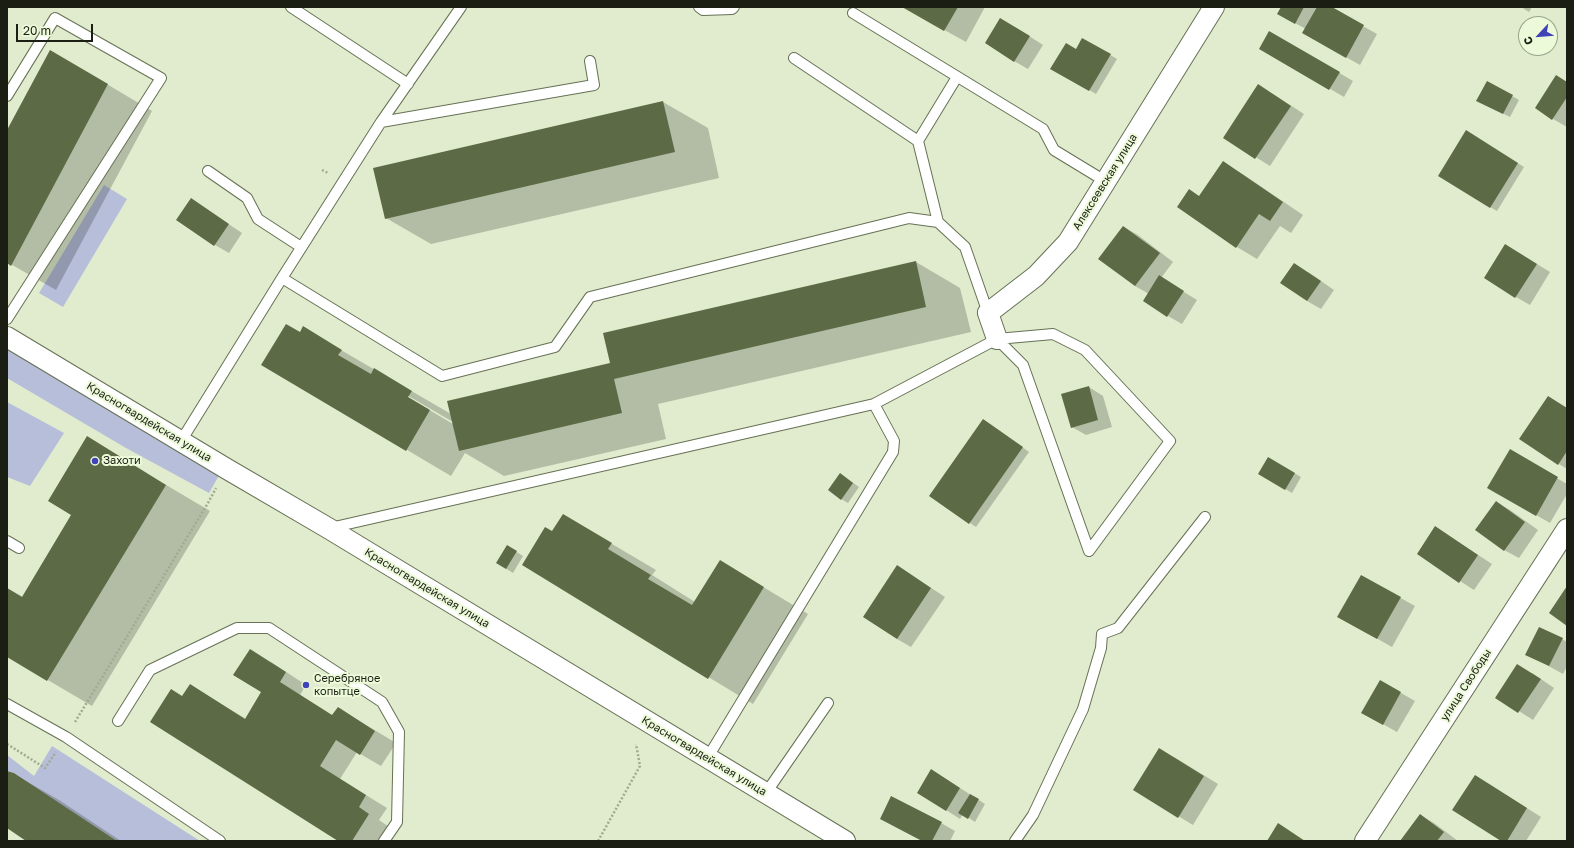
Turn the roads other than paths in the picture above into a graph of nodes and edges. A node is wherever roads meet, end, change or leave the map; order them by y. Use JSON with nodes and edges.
{"nodes":[{"id":1,"x":291,"y":7,"type":"edge"},
{"id":2,"x":461,"y":7,"type":"edge"},
{"id":3,"x":699,"y":7,"type":"edge"},
{"id":4,"x":734,"y":7,"type":"edge"},
{"id":5,"x":1214,"y":7,"type":"edge"},
{"id":6,"x":853,"y":13,"type":"dead end"},
{"id":7,"x":794,"y":58,"type":"dead end"},
{"id":8,"x":590,"y":61,"type":"dead end"},
{"id":9,"x":958,"y":77,"type":"junction"},
{"id":10,"x":408,"y":84,"type":"junction"},
{"id":11,"x":7,"y":96,"type":"edge"},
{"id":12,"x":381,"y":122,"type":"junction"},
{"id":13,"x":918,"y":141,"type":"junction"},
{"id":14,"x":208,"y":171,"type":"dead end"},
{"id":15,"x":1105,"y":181,"type":"junction"},
{"id":16,"x":938,"y":222,"type":"junction"},
{"id":17,"x":302,"y":247,"type":"junction"},
{"id":18,"x":282,"y":278,"type":"junction"},
{"id":19,"x":988,"y":313,"type":"junction"},
{"id":20,"x":7,"y":319,"type":"edge"},
{"id":21,"x":7,"y":337,"type":"edge"},
{"id":22,"x":996,"y":339,"type":"junction"},
{"id":23,"x":874,"y":404,"type":"junction"},
{"id":24,"x":181,"y":441,"type":"junction"},
{"id":25,"x":1205,"y":517,"type":"dead end"},
{"id":26,"x":328,"y":528,"type":"junction"},
{"id":27,"x":1567,"y":529,"type":"edge"},
{"id":28,"x":7,"y":541,"type":"edge"},
{"id":29,"x":19,"y":548,"type":"dead end"},
{"id":30,"x":828,"y":703,"type":"dead end"},
{"id":31,"x":7,"y":704,"type":"edge"},
{"id":32,"x":118,"y":721,"type":"dead end"},
{"id":33,"x":708,"y":757,"type":"junction"},
{"id":34,"x":766,"y":793,"type":"junction"},
{"id":35,"x":220,"y":841,"type":"edge"},
{"id":36,"x":384,"y":841,"type":"edge"},
{"id":37,"x":845,"y":841,"type":"edge"},
{"id":38,"x":1015,"y":841,"type":"edge"},
{"id":39,"x":1365,"y":841,"type":"edge"}],
"edges":[{"from":1,"to":10,"type":"lane"},
{"from":2,"to":10,"type":"lane"},
{"from":3,"to":4,"type":"lane"},
{"from":5,"to":15,"type":"street","name":"Алексеевская улица"},
{"from":6,"to":9,"type":"lane"},
{"from":7,"to":13,"type":"lane"},
{"from":8,"to":12,"type":"lane"},
{"from":9,"to":13,"type":"lane"},
{"from":9,"to":15,"type":"lane"},
{"from":10,"to":12,"type":"lane"},
{"from":11,"to":20,"type":"lane"},
{"from":12,"to":17,"type":"lane"},
{"from":13,"to":16,"type":"lane"},
{"from":14,"to":17,"type":"lane"},
{"from":15,"to":19,"type":"street","name":"Алексеевская улица"},
{"from":16,"to":18,"type":"lane"},
{"from":16,"to":19,"type":"lane"},
{"from":17,"to":18,"type":"lane"},
{"from":18,"to":24,"type":"lane"},
{"from":19,"to":22,"type":"street"},
{"from":21,"to":24,"type":"street","name":"Красногвардейская улица"},
{"from":22,"to":22,"type":"lane"},
{"from":22,"to":23,"type":"lane"},
{"from":23,"to":26,"type":"lane"},
{"from":23,"to":33,"type":"lane"},
{"from":24,"to":26,"type":"street","name":"Красногвардейская улица"},
{"from":25,"to":38,"type":"lane"},
{"from":26,"to":33,"type":"street","name":"Красногвардейская улица"},
{"from":27,"to":39,"type":"street","name":"улица Свободы"},
{"from":28,"to":29,"type":"lane"},
{"from":30,"to":34,"type":"lane"},
{"from":31,"to":35,"type":"lane"},
{"from":32,"to":36,"type":"lane"},
{"from":33,"to":34,"type":"street","name":"Красногвардейская улица"},
{"from":34,"to":37,"type":"street","name":"Красногвардейская улица"}]}
